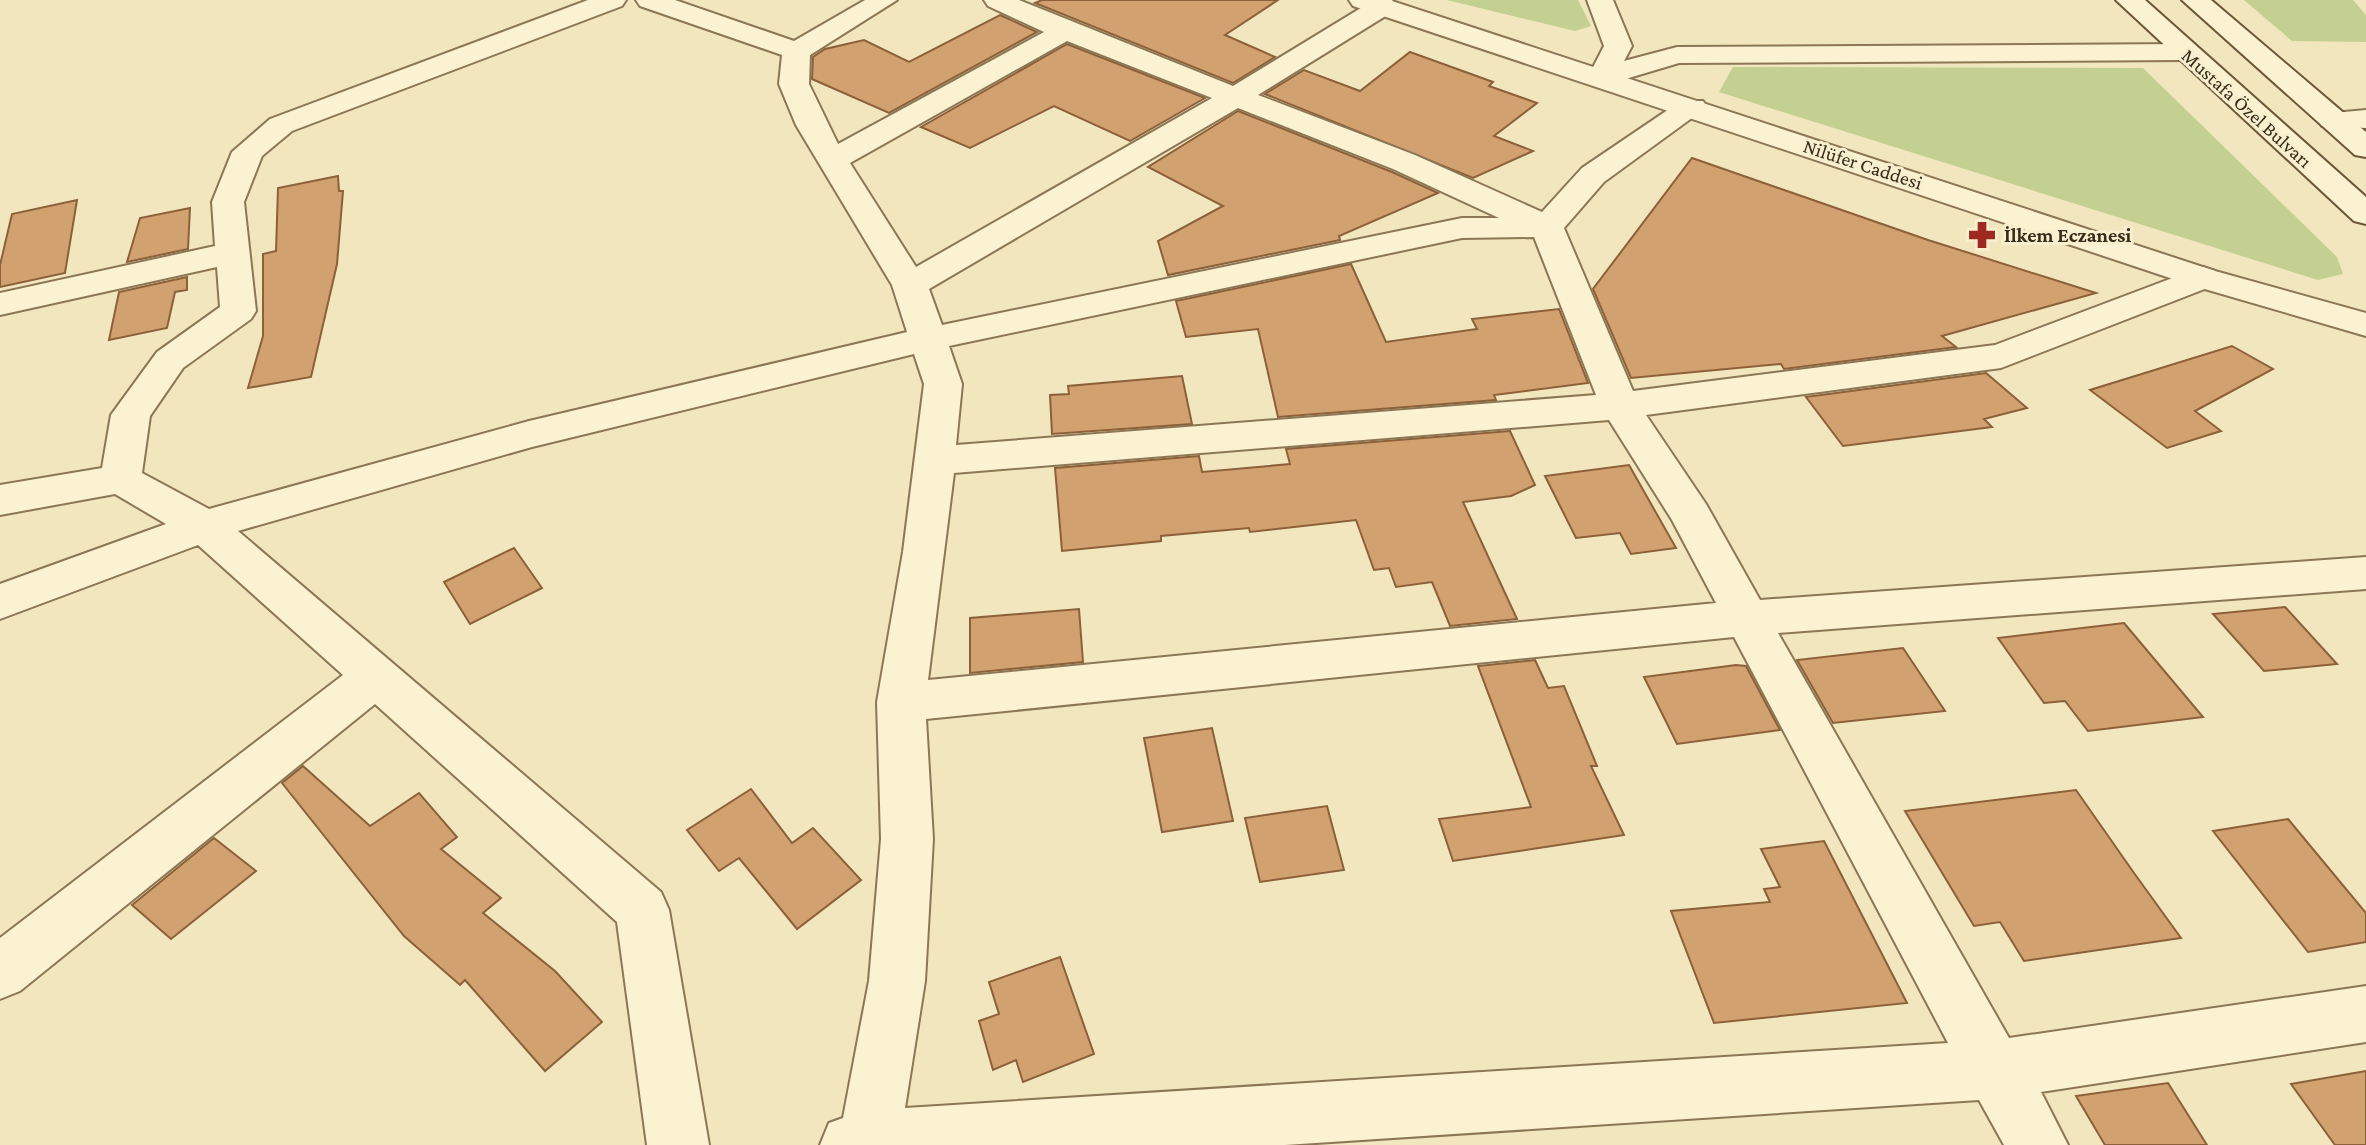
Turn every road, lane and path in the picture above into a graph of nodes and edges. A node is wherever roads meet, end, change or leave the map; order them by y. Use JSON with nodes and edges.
{"nodes":[{"id":1,"x":613,"y":0,"type":"edge"},
{"id":2,"x":649,"y":0,"type":"edge"},
{"id":3,"x":884,"y":0,"type":"edge"},
{"id":4,"x":997,"y":0,"type":"edge"},
{"id":5,"x":1600,"y":0,"type":"edge"},
{"id":6,"x":2129,"y":0,"type":"edge"},
{"id":7,"x":2195,"y":0,"type":"edge"},
{"id":8,"x":1372,"y":3,"type":"edge"},
{"id":9,"x":1065,"y":31,"type":"junction"},
{"id":10,"x":796,"y":51,"type":"junction"},
{"id":11,"x":2184,"y":52,"type":"junction"},
{"id":12,"x":1602,"y":77,"type":"junction"},
{"id":13,"x":1237,"y":96,"type":"junction"},
{"id":14,"x":1692,"y":107,"type":"junction"},
{"id":15,"x":2366,"y":119,"type":"edge"},
{"id":16,"x":2333,"y":120,"type":"junction"},
{"id":17,"x":2366,"y":148,"type":"edge"},
{"id":18,"x":833,"y":160,"type":"junction"},
{"id":19,"x":2366,"y":214,"type":"edge"},
{"id":20,"x":1547,"y":227,"type":"junction"},
{"id":21,"x":232,"y":253,"type":"junction"},
{"id":22,"x":2203,"y":278,"type":"junction"},
{"id":23,"x":910,"y":285,"type":"junction"},
{"id":24,"x":0,"y":304,"type":"edge"},
{"id":25,"x":2366,"y":325,"type":"edge"},
{"id":26,"x":928,"y":339,"type":"junction"},
{"id":27,"x":1620,"y":406,"type":"junction"},
{"id":28,"x":934,"y":461,"type":"junction"},
{"id":29,"x":120,"y":479,"type":"junction"},
{"id":30,"x":0,"y":500,"type":"edge"},
{"id":31,"x":204,"y":526,"type":"junction"},
{"id":32,"x":2366,"y":573,"type":"edge"},
{"id":33,"x":0,"y":602,"type":"edge"},
{"id":34,"x":1746,"y":618,"type":"junction"},
{"id":35,"x":376,"y":676,"type":"junction"},
{"id":36,"x":901,"y":702,"type":"junction"},
{"id":37,"x":0,"y":972,"type":"edge"},
{"id":38,"x":2366,"y":1014,"type":"edge"},
{"id":39,"x":1994,"y":1070,"type":"junction"},
{"id":40,"x":863,"y":1144,"type":"edge"},
{"id":41,"x":678,"y":1145,"type":"edge"},
{"id":42,"x":2037,"y":1145,"type":"edge"}],
"edges":[{"from":1,"to":21,"type":"street"},
{"from":2,"to":10,"type":"street"},
{"from":3,"to":10,"type":"street"},
{"from":4,"to":9,"type":"street"},
{"from":5,"to":12,"type":"street"},
{"from":6,"to":11,"type":"street","name":"Mustafa Özel Bulvarı"},
{"from":7,"to":16,"type":"street","name":"Mustafa Özel Bulvarı"},
{"from":8,"to":12,"type":"street","name":"Nilüfer Caddesi"},
{"from":8,"to":13,"type":"street"},
{"from":9,"to":13,"type":"street"},
{"from":9,"to":18,"type":"street"},
{"from":10,"to":18,"type":"street"},
{"from":11,"to":12,"type":"street"},
{"from":11,"to":19,"type":"street","name":"Mustafa Özel Bulvarı"},
{"from":12,"to":14,"type":"street","name":"Nilüfer Caddesi"},
{"from":13,"to":20,"type":"street"},
{"from":13,"to":23,"type":"street"},
{"from":14,"to":20,"type":"street"},
{"from":14,"to":22,"type":"street","name":"Nilüfer Caddesi"},
{"from":15,"to":16,"type":"street"},
{"from":16,"to":17,"type":"street","name":"Mustafa Özel Bulvarı"},
{"from":18,"to":23,"type":"street"},
{"from":20,"to":26,"type":"street"},
{"from":20,"to":27,"type":"street"},
{"from":21,"to":24,"type":"street"},
{"from":21,"to":29,"type":"street"},
{"from":22,"to":25,"type":"street","name":"Nilüfer Caddesi"},
{"from":22,"to":27,"type":"street"},
{"from":23,"to":26,"type":"street"},
{"from":26,"to":28,"type":"street"},
{"from":26,"to":31,"type":"street"},
{"from":27,"to":28,"type":"street"},
{"from":27,"to":34,"type":"street"},
{"from":28,"to":36,"type":"street"},
{"from":29,"to":30,"type":"street"},
{"from":29,"to":31,"type":"street"},
{"from":31,"to":33,"type":"street"},
{"from":31,"to":35,"type":"street"},
{"from":32,"to":34,"type":"street"},
{"from":34,"to":36,"type":"street"},
{"from":34,"to":39,"type":"street"},
{"from":35,"to":37,"type":"street"},
{"from":35,"to":41,"type":"street"},
{"from":36,"to":40,"type":"street"},
{"from":38,"to":39,"type":"street"},
{"from":39,"to":40,"type":"street"},
{"from":39,"to":42,"type":"street"}]}
